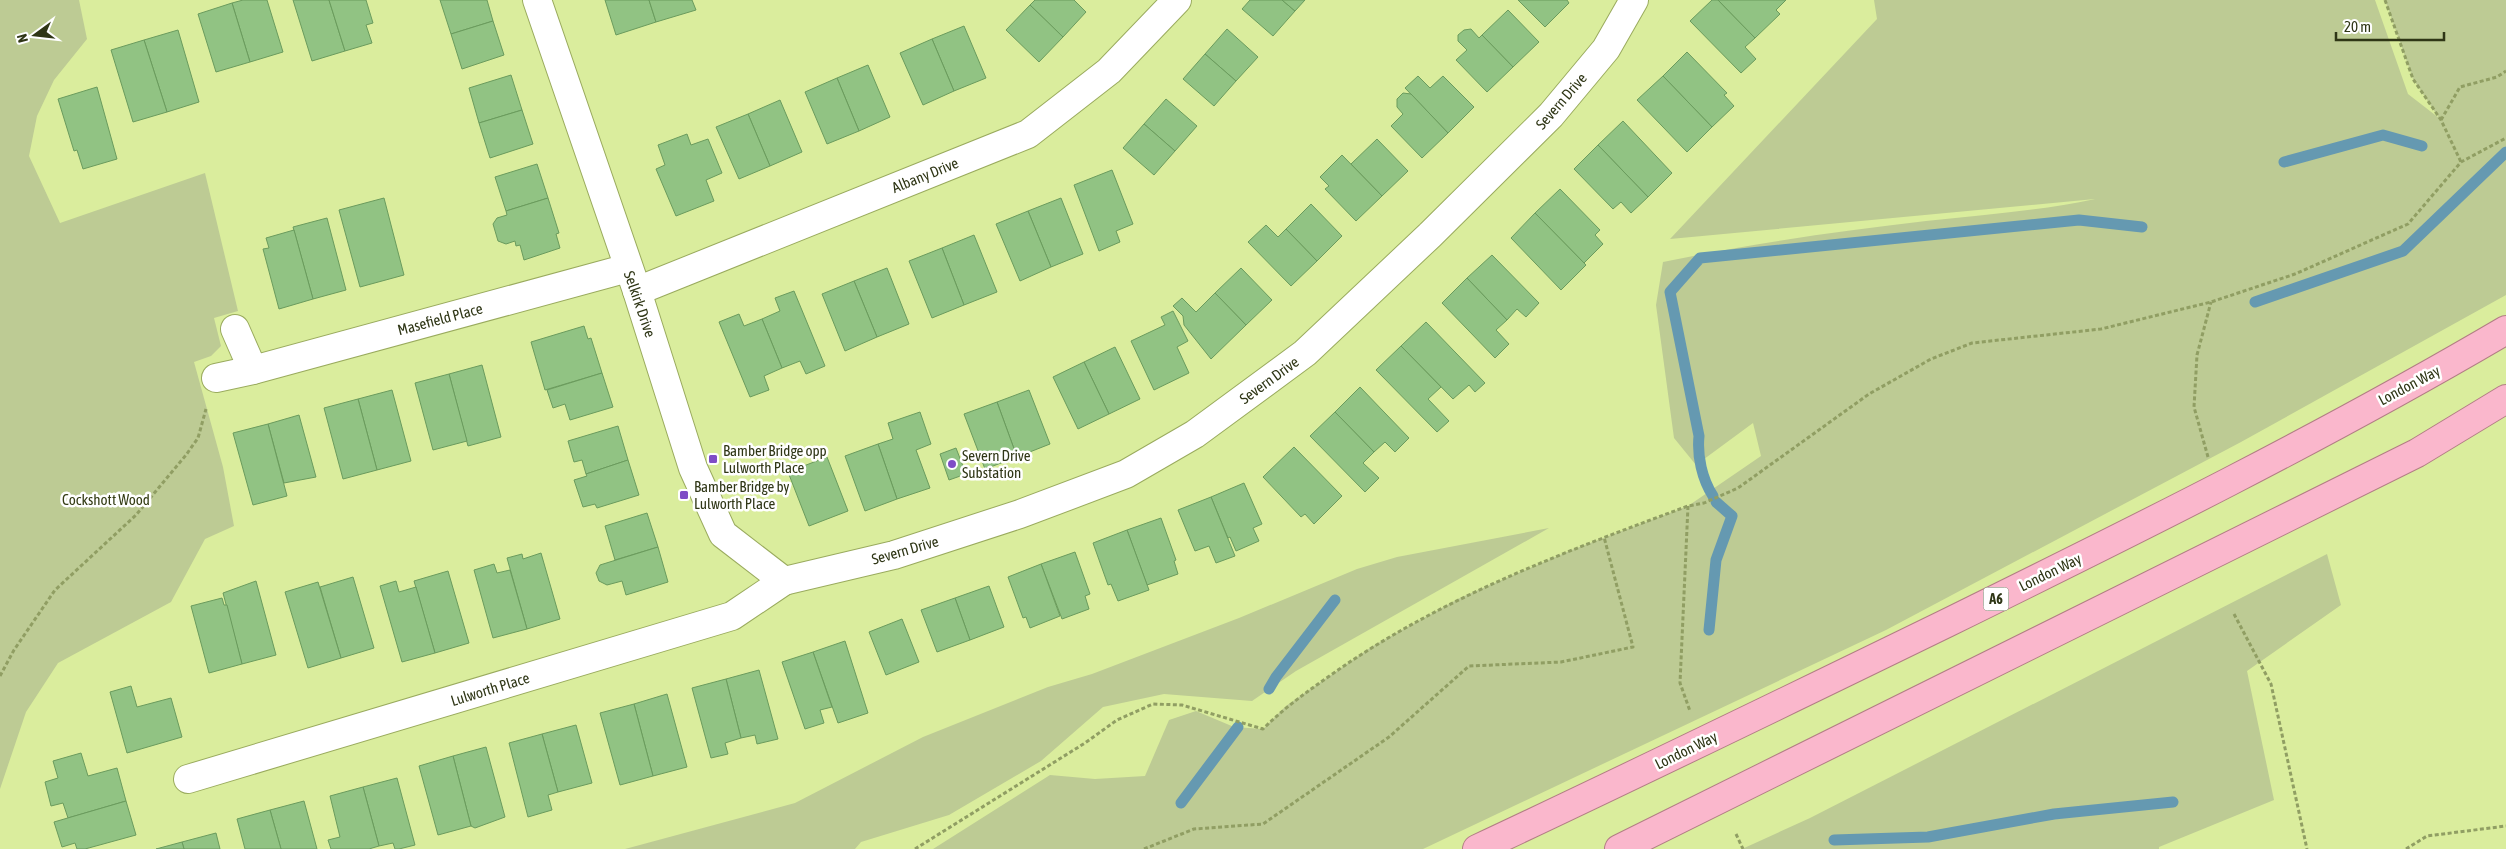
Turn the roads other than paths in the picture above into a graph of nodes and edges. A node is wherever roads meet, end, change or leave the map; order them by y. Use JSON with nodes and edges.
{"nodes":[{"id":1,"x":537,"y":0,"type":"edge"},
{"id":2,"x":1177,"y":0,"type":"edge"},
{"id":3,"x":1634,"y":0,"type":"edge"},
{"id":4,"x":632,"y":279,"type":"junction"},
{"id":5,"x":235,"y":329,"type":"dead end"},
{"id":6,"x":2506,"y":330,"type":"edge"},
{"id":7,"x":253,"y":370,"type":"junction"},
{"id":8,"x":216,"y":378,"type":"road end"},
{"id":9,"x":2506,"y":399,"type":"edge"},
{"id":10,"x":784,"y":581,"type":"junction"},
{"id":11,"x":188,"y":779,"type":"dead end"},
{"id":12,"x":1477,"y":849,"type":"edge"},
{"id":13,"x":1619,"y":849,"type":"edge"}],
"edges":[{"from":1,"to":4,"type":"street","name":"Selkirk Drive"},
{"from":2,"to":4,"type":"street","name":"Albany Drive"},
{"from":3,"to":10,"type":"street","name":"Severn Drive"},
{"from":4,"to":7,"type":"street","name":"Masefield Place"},
{"from":4,"to":10,"type":"street","name":"Selkirk Drive"},
{"from":5,"to":7,"type":"street"},
{"from":6,"to":12,"type":"highway","name":"London Way","number":"A6"},
{"from":7,"to":8,"type":"street","name":"Masefield Place"},
{"from":9,"to":13,"type":"highway"},
{"from":10,"to":11,"type":"street","name":"Lulworth Place"}]}
